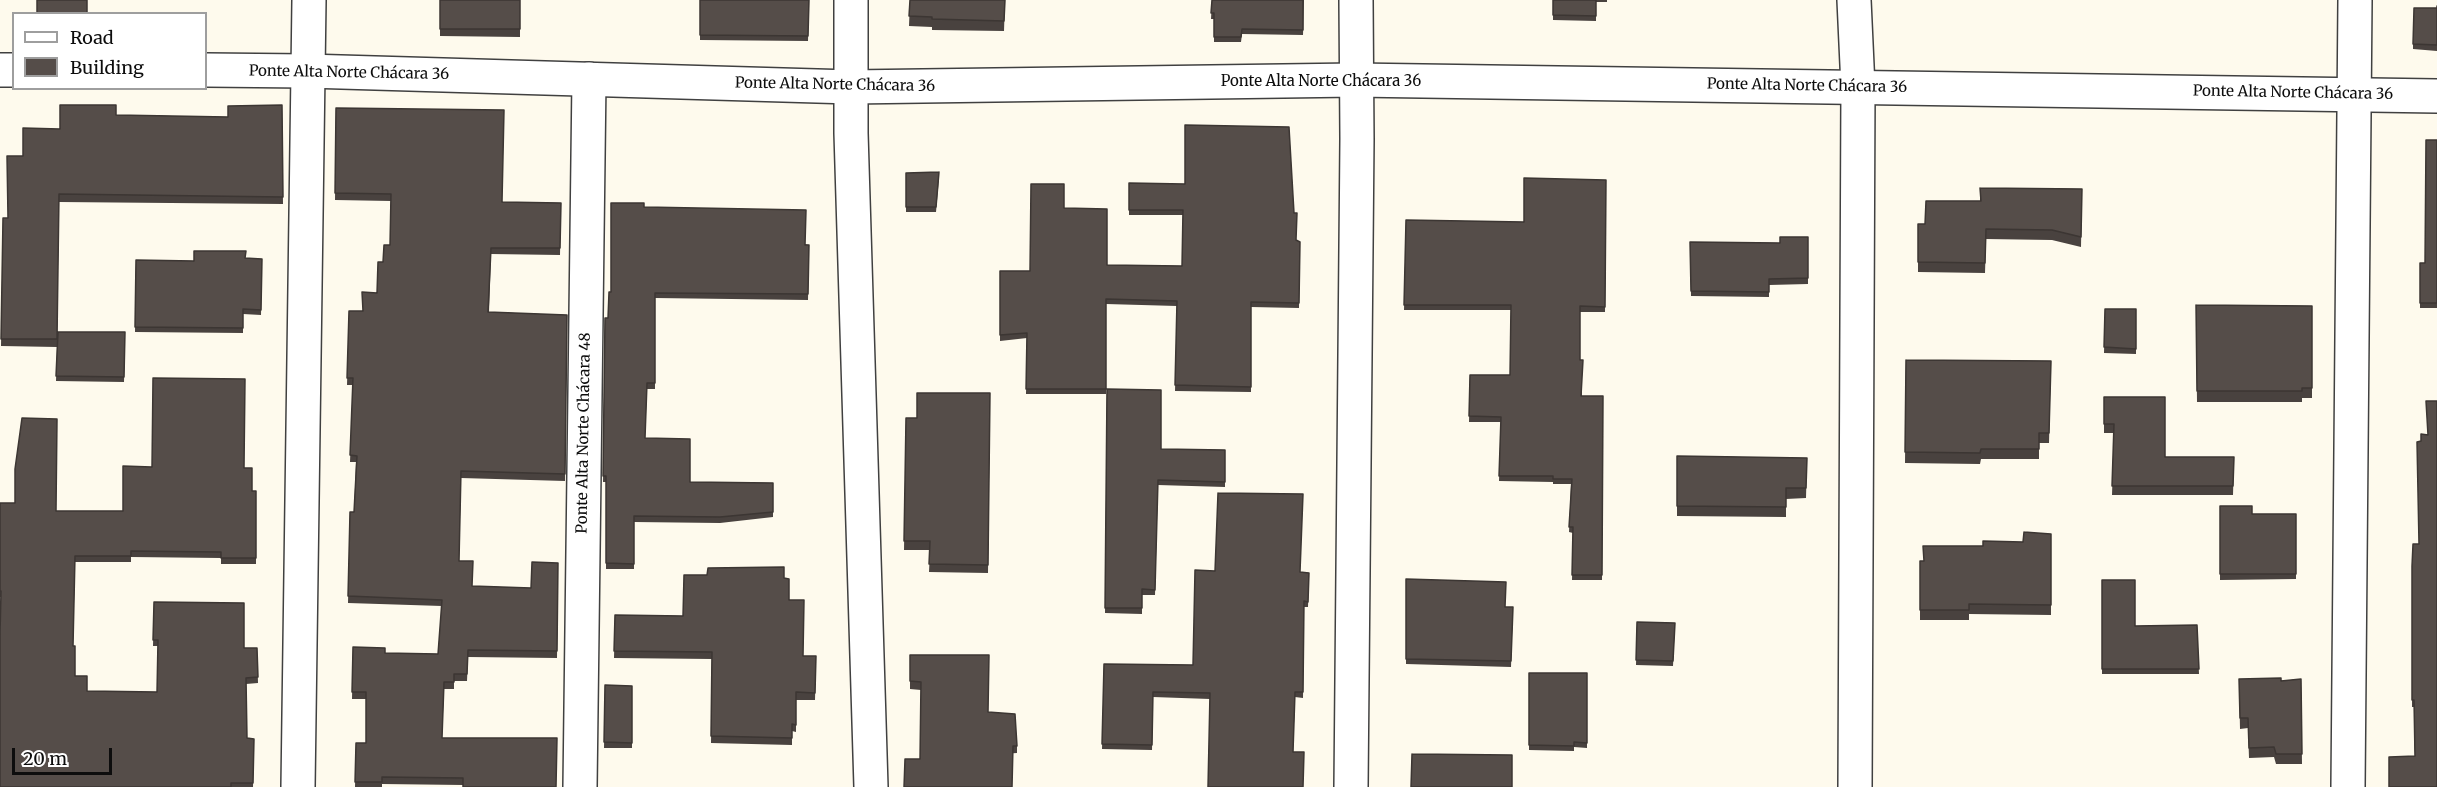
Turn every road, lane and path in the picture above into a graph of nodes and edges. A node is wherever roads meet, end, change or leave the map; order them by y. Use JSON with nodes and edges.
{"nodes":[{"id":1,"x":309,"y":0,"type":"edge"},
{"id":2,"x":850,"y":0,"type":"edge"},
{"id":3,"x":1356,"y":0,"type":"edge"},
{"id":4,"x":1854,"y":0,"type":"edge"},
{"id":5,"x":2355,"y":0,"type":"edge"},
{"id":6,"x":207,"y":70,"type":"edge"},
{"id":7,"x":307,"y":71,"type":"junction"},
{"id":8,"x":589,"y":79,"type":"junction"},
{"id":9,"x":1355,"y":80,"type":"junction"},
{"id":10,"x":851,"y":87,"type":"junction"},
{"id":11,"x":1858,"y":87,"type":"junction"},
{"id":12,"x":2352,"y":94,"type":"junction"},
{"id":13,"x":2437,"y":96,"type":"edge"},
{"id":14,"x":297,"y":787,"type":"edge"},
{"id":15,"x":580,"y":787,"type":"edge"},
{"id":16,"x":871,"y":787,"type":"edge"},
{"id":17,"x":1351,"y":787,"type":"edge"},
{"id":18,"x":1855,"y":787,"type":"edge"},
{"id":19,"x":2348,"y":787,"type":"edge"}],
"edges":[{"from":1,"to":7,"type":"street"},
{"from":2,"to":10,"type":"street"},
{"from":3,"to":9,"type":"street"},
{"from":4,"to":11,"type":"street"},
{"from":5,"to":12,"type":"street"},
{"from":6,"to":7,"type":"street","name":"Ponte Alta Norte Chácara 36"},
{"from":7,"to":8,"type":"street","name":"Ponte Alta Norte Chácara 36"},
{"from":7,"to":14,"type":"street"},
{"from":8,"to":10,"type":"street","name":"Ponte Alta Norte Chácara 36"},
{"from":8,"to":15,"type":"street","name":"Ponte Alta Norte Chácara 48"},
{"from":9,"to":10,"type":"street","name":"Ponte Alta Norte Chácara 36"},
{"from":9,"to":11,"type":"street","name":"Ponte Alta Norte Chácara 36"},
{"from":9,"to":17,"type":"street"},
{"from":10,"to":16,"type":"street"},
{"from":11,"to":12,"type":"street","name":"Ponte Alta Norte Chácara 36"},
{"from":11,"to":18,"type":"street"},
{"from":12,"to":13,"type":"street","name":"Ponte Alta Norte Chácara 36"},
{"from":12,"to":19,"type":"street"}]}
